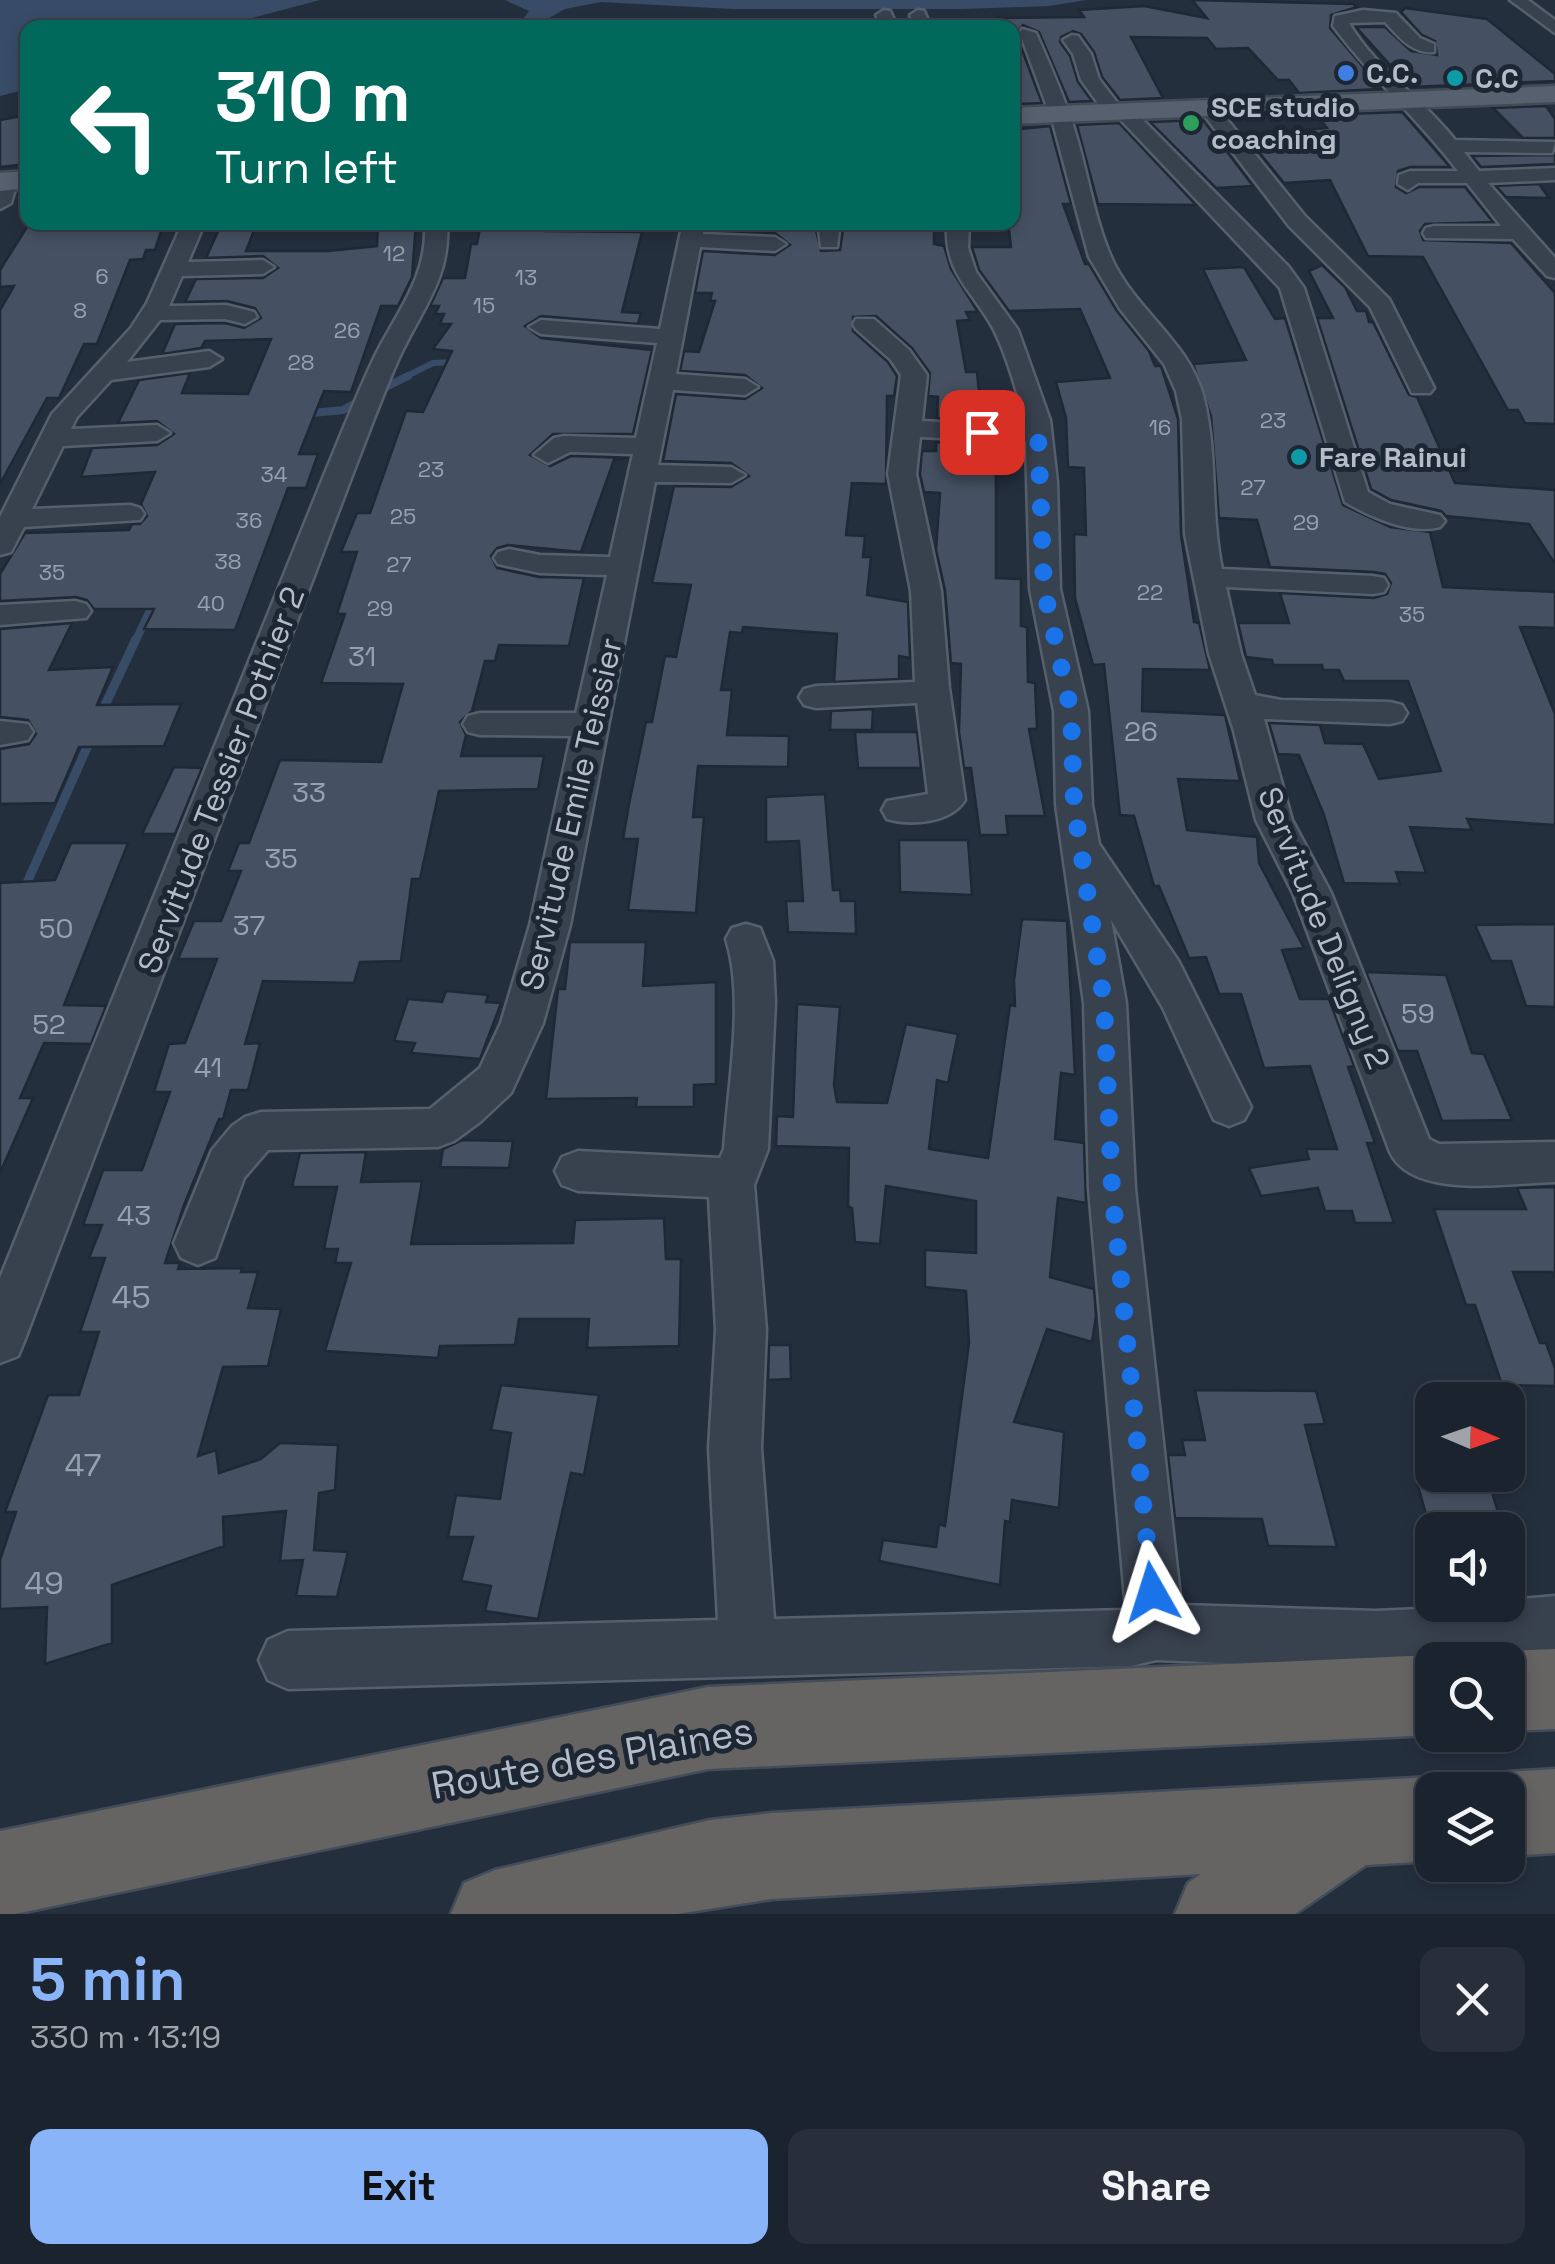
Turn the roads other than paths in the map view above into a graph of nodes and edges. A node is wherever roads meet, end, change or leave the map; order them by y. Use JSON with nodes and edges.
{"nodes":[{"id":1,"x":1518,"y":0,"type":"edge"},
{"id":2,"x":1555,"y":28,"type":"edge"},
{"id":3,"x":1028,"y":32,"type":"dead end"},
{"id":4,"x":1072,"y":40,"type":"dead end"},
{"id":5,"x":1093,"y":40,"type":"dead end"},
{"id":6,"x":1428,"y":48,"type":"dead end"},
{"id":7,"x":1555,"y":94,"type":"edge"},
{"id":8,"x":1411,"y":101,"type":"junction"},
{"id":9,"x":1210,"y":111,"type":"junction"},
{"id":10,"x":1121,"y":114,"type":"junction"},
{"id":11,"x":1020,"y":116,"type":"edge"},
{"id":12,"x":1060,"y":116,"type":"junction"},
{"id":13,"x":1552,"y":146,"type":"dead end"},
{"id":14,"x":1453,"y":152,"type":"junction"},
{"id":15,"x":1412,"y":157,"type":"dead end"},
{"id":16,"x":1555,"y":174,"type":"edge"},
{"id":17,"x":1473,"y":177,"type":"junction"},
{"id":18,"x":1408,"y":184,"type":"dead end"},
{"id":19,"x":190,"y":230,"type":"edge"},
{"id":20,"x":437,"y":230,"type":"edge"},
{"id":21,"x":958,"y":230,"type":"edge"},
{"id":22,"x":1442,"y":230,"type":"dead end"},
{"id":23,"x":1515,"y":230,"type":"junction"},
{"id":24,"x":692,"y":231,"type":"edge"},
{"id":25,"x":764,"y":241,"type":"dead end"},
{"id":26,"x":1551,"y":262,"type":"edge"},
{"id":27,"x":262,"y":267,"type":"dead end"},
{"id":28,"x":173,"y":268,"type":"junction"},
{"id":29,"x":152,"y":312,"type":"junction"},
{"id":30,"x":245,"y":316,"type":"dead end"},
{"id":31,"x":865,"y":324,"type":"dead end"},
{"id":32,"x":541,"y":328,"type":"dead end"},
{"id":33,"x":670,"y":336,"type":"junction"},
{"id":34,"x":209,"y":359,"type":"dead end"},
{"id":35,"x":103,"y":373,"type":"junction"},
{"id":36,"x":659,"y":380,"type":"junction"},
{"id":37,"x":746,"y":387,"type":"dead end"},
{"id":38,"x":1421,"y":388,"type":"dead end"},
{"id":39,"x":908,"y":428,"type":"junction"},
{"id":40,"x":157,"y":434,"type":"dead end"},
{"id":41,"x":1038,"y":434,"type":"junction"},
{"id":42,"x":53,"y":438,"type":"junction"},
{"id":43,"x":548,"y":456,"type":"dead end"},
{"id":44,"x":645,"y":460,"type":"junction"},
{"id":45,"x":732,"y":474,"type":"dead end"},
{"id":46,"x":130,"y":514,"type":"dead end"},
{"id":47,"x":1430,"y":520,"type":"dead end"},
{"id":48,"x":7,"y":532,"type":"edge"},
{"id":49,"x":510,"y":558,"type":"dead end"},
{"id":50,"x":626,"y":566,"type":"junction"},
{"id":51,"x":1207,"y":577,"type":"junction"},
{"id":52,"x":1372,"y":584,"type":"dead end"},
{"id":53,"x":75,"y":611,"type":"dead end"},
{"id":54,"x":0,"y":614,"type":"edge"},
{"id":55,"x":932,"y":688,"type":"junction"},
{"id":56,"x":816,"y":697,"type":"dead end"},
{"id":57,"x":1242,"y":703,"type":"junction"},
{"id":58,"x":1390,"y":713,"type":"dead end"},
{"id":59,"x":480,"y":724,"type":"dead end"},
{"id":60,"x":591,"y":725,"type":"junction"},
{"id":61,"x":900,"y":810,"type":"dead end"},
{"id":62,"x":1081,"y":847,"type":"junction"},
{"id":63,"x":746,"y":939,"type":"dead end"},
{"id":64,"x":1229,"y":1106,"type":"dead end"},
{"id":65,"x":1555,"y":1162,"type":"edge"},
{"id":66,"x":578,"y":1171,"type":"dead end"},
{"id":67,"x":732,"y":1185,"type":"junction"},
{"id":68,"x":198,"y":1243,"type":"dead end"},
{"id":69,"x":0,"y":1339,"type":"edge"},
{"id":70,"x":1555,"y":1624,"type":"edge"},
{"id":71,"x":1156,"y":1632,"type":"junction"},
{"id":72,"x":748,"y":1648,"type":"junction"},
{"id":73,"x":288,"y":1660,"type":"dead end"},
{"id":74,"x":1555,"y":1689,"type":"edge"},
{"id":75,"x":1525,"y":1690,"type":"edge"},
{"id":76,"x":1415,"y":1696,"type":"edge"},
{"id":77,"x":1555,"y":1811,"type":"edge"},
{"id":78,"x":1525,"y":1813,"type":"edge"},
{"id":79,"x":1392,"y":1821,"type":"edge"},
{"id":80,"x":0,"y":1874,"type":"edge"},
{"id":81,"x":495,"y":1914,"type":"edge"},
{"id":82,"x":1219,"y":1914,"type":"edge"}],
"edges":[{"from":1,"to":2,"type":"street"},
{"from":3,"to":12,"type":"street","name":"Servitude Deligny 2"},
{"from":4,"to":10,"type":"street"},
{"from":5,"to":10,"type":"street"},
{"from":6,"to":8,"type":"street"},
{"from":7,"to":8,"type":"main road"},
{"from":8,"to":9,"type":"main road"},
{"from":8,"to":14,"type":"street"},
{"from":9,"to":10,"type":"main road"},
{"from":9,"to":38,"type":"street"},
{"from":10,"to":12,"type":"main road"},
{"from":10,"to":47,"type":"street"},
{"from":11,"to":12,"type":"main road"},
{"from":12,"to":51,"type":"street","name":"Servitude Deligny 2"},
{"from":13,"to":14,"type":"street"},
{"from":14,"to":15,"type":"street"},
{"from":14,"to":17,"type":"street"},
{"from":16,"to":17,"type":"street"},
{"from":17,"to":18,"type":"street"},
{"from":17,"to":23,"type":"street"},
{"from":19,"to":28,"type":"street"},
{"from":20,"to":69,"type":"street","name":"Servitude Tessier Pothier 2"},
{"from":21,"to":41,"type":"street"},
{"from":22,"to":23,"type":"street"},
{"from":23,"to":26,"type":"street"},
{"from":24,"to":25,"type":"street"},
{"from":24,"to":33,"type":"street","name":"Servitude Emile Teissier"},
{"from":27,"to":28,"type":"street"},
{"from":28,"to":29,"type":"street"},
{"from":29,"to":30,"type":"street"},
{"from":29,"to":35,"type":"street"},
{"from":31,"to":39,"type":"street"},
{"from":32,"to":33,"type":"street"},
{"from":33,"to":36,"type":"street","name":"Servitude Emile Teissier"},
{"from":34,"to":35,"type":"street"},
{"from":35,"to":42,"type":"street"},
{"from":36,"to":37,"type":"street"},
{"from":36,"to":44,"type":"street","name":"Servitude Emile Teissier"},
{"from":39,"to":41,"type":"street"},
{"from":39,"to":55,"type":"street"},
{"from":40,"to":42,"type":"street"},
{"from":41,"to":62,"type":"street"},
{"from":42,"to":48,"type":"street"},
{"from":43,"to":44,"type":"street"},
{"from":44,"to":45,"type":"street"},
{"from":44,"to":50,"type":"street","name":"Servitude Emile Teissier"},
{"from":46,"to":48,"type":"street"},
{"from":49,"to":50,"type":"street"},
{"from":50,"to":60,"type":"street","name":"Servitude Emile Teissier"},
{"from":51,"to":52,"type":"street"},
{"from":51,"to":57,"type":"street","name":"Servitude Deligny 2"},
{"from":53,"to":54,"type":"street"},
{"from":55,"to":56,"type":"street"},
{"from":55,"to":61,"type":"street"},
{"from":57,"to":58,"type":"street"},
{"from":57,"to":65,"type":"street","name":"Servitude Deligny 2"},
{"from":59,"to":60,"type":"street"},
{"from":60,"to":68,"type":"street","name":"Servitude Emile Teissier"},
{"from":62,"to":64,"type":"street"},
{"from":62,"to":71,"type":"street"},
{"from":63,"to":67,"type":"street"},
{"from":66,"to":67,"type":"street"},
{"from":67,"to":72,"type":"street"},
{"from":70,"to":71,"type":"street"},
{"from":71,"to":72,"type":"street"},
{"from":72,"to":73,"type":"street"},
{"from":74,"to":75,"type":"highway"},
{"from":76,"to":80,"type":"highway","name":"Route des Plaines"},
{"from":77,"to":78,"type":"highway"},
{"from":79,"to":81,"type":"highway"},
{"from":79,"to":82,"type":"highway"}]}
